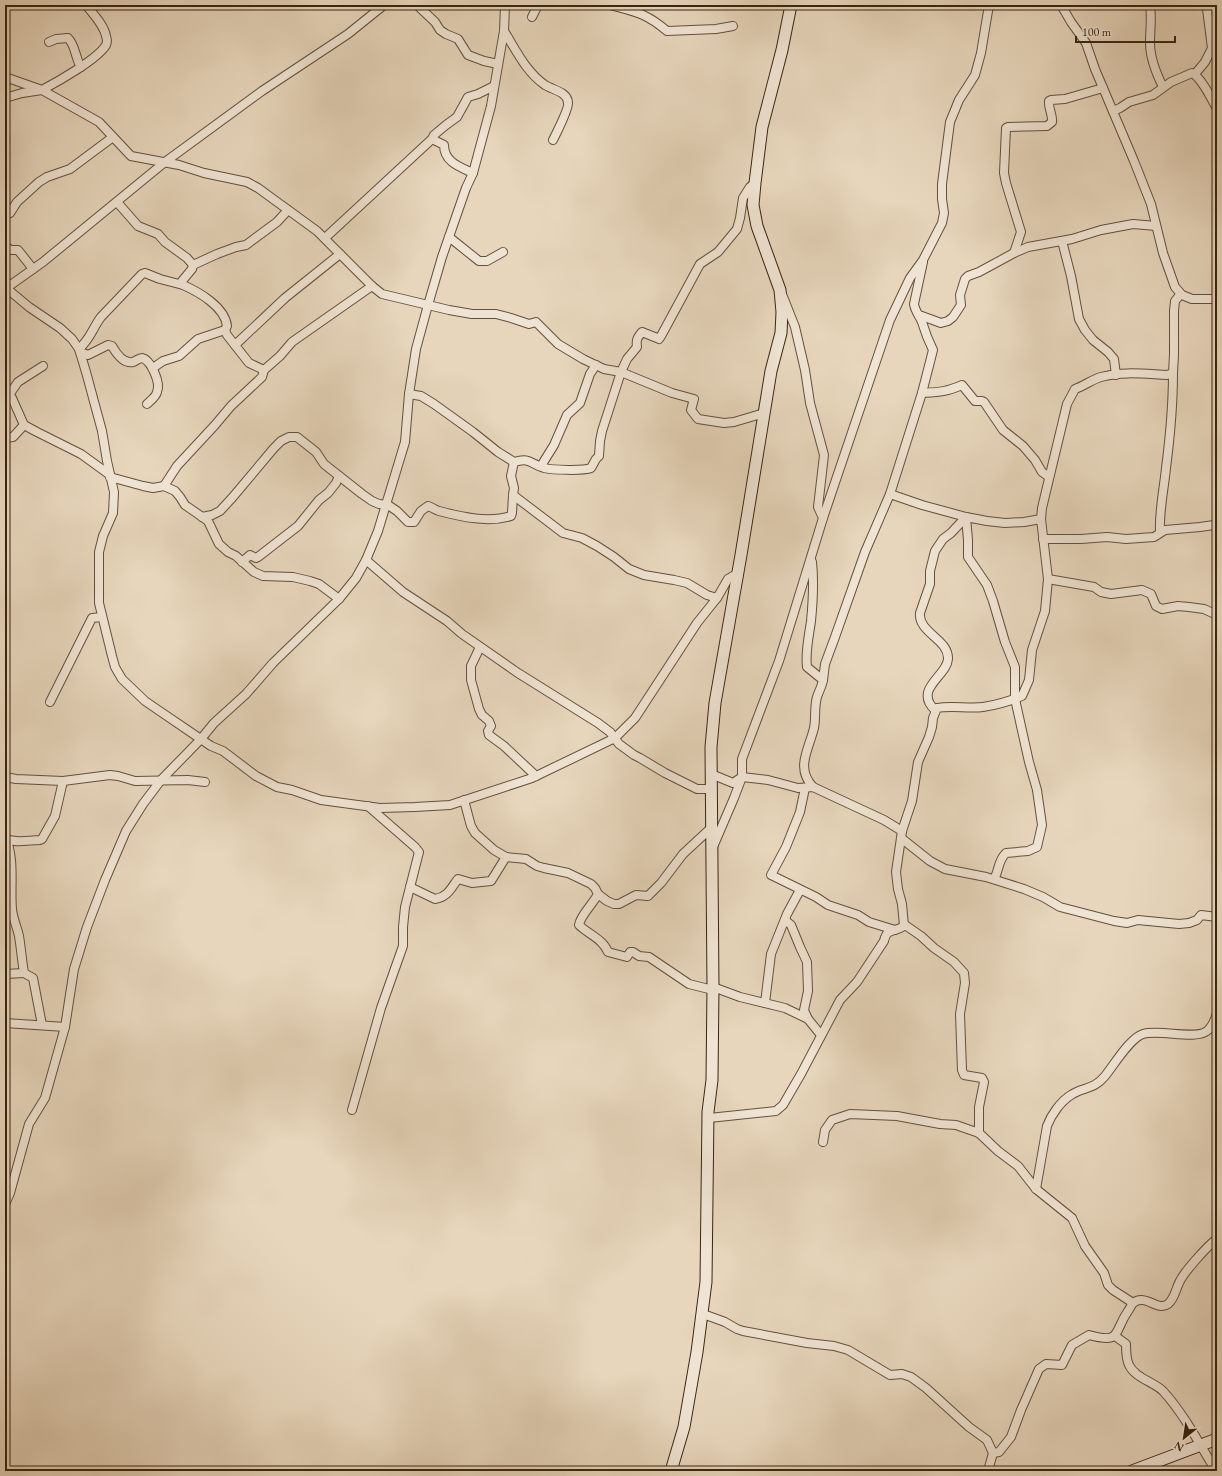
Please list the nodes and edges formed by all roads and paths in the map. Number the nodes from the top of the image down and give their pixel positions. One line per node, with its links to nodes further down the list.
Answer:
1 (86, 5): 17 (street)
2 (384, 5): 30 (street)
3 (418, 5): 16 (street)
4 (505, 5): 14 (street)
5 (538, 5): 12 (street)
6 (610, 5): 13 (street)
7 (791, 5): 32 (street)
8 (989, 5): 44 (street)
9 (1062, 5): 22 (street)
10 (1150, 5): 21 (street)
11 (1217, 7): 18 (street)
12 (532, 17)
13 (733, 26)
14 (504, 31): 16 (street); 29 (street)
15 (49, 42): 17 (street)
16 (498, 64): 20 (street)
17 (81, 67): 23 (street)
18 (1195, 74): 21 (street); 25 (street)
19 (5, 77): 23 (street)
20 (494, 86): 28 (street); 31 (street)
21 (1163, 87): 26 (street)
22 (1103, 88): 26 (street); 42 (street)
23 (42, 90): 24 (street); 27 (street)
24 (5, 98)
25 (1217, 109)
26 (1113, 111): 36 (street)
27 (114, 137): 30 (street); 35 (street)
28 (432, 140): 31 (street); 38 (street)
29 (553, 140)
30 (165, 162): 33 (street); 34 (street)
31 (473, 173): 37 (street)
32 (755, 184): 50 (street); 62 (street)
33 (117, 202): 45 (street); 46 (street)
34 (288, 210): 38 (street); 45 (street)
35 (5, 215)
36 (1156, 226): 39 (street); 51 (street)
37 (449, 237): 41 (street); 53 (street)
38 (325, 238): 43 (street)
39 (1062, 241): 42 (street); 64 (street)
40 (5, 245): 46 (street)
41 (503, 252)
42 (1014, 253): 54 (street)
43 (340, 254): 48 (street); 56 (street)
44 (923, 260): 54 (street); 83 (street)
45 (193, 265): 47 (street)
46 (32, 269): 49 (street)
47 (183, 285): 55 (street); 57 (street)
48 (372, 286): 53 (street); 61 (street)
49 (5, 288): 57 (street)
50 (780, 290): 69 (street); 83 (street)
51 (1182, 295): 52 (street); 63 (street)
52 (1217, 299)
53 (428, 305): 58 (street); 67 (street)
54 (919, 315): 65 (street)
55 (225, 330): 56 (street); 60 (street)
56 (236, 345): 61 (street)
57 (80, 351): 60 (street); 74 (street)
58 (596, 365): 62 (street); 73 (street)
59 (43, 366): 66 (street)
60 (152, 368): 68 (street)
61 (264, 370): 77 (street)
62 (621, 372): 69 (street); 73 (street)
63 (1173, 373): 64 (street); 86 (street)
64 (1116, 375): 76 (street)
65 (922, 393): 76 (street); 78 (street)
66 (7, 394): 70 (street)
67 (409, 394): 72 (street); 80 (street)
68 (147, 404)
69 (764, 413): 91 (street)
70 (24, 425): 71 (street); 74 (street)
71 (5, 438)
72 (514, 462): 73 (street); 79 (street)
73 (541, 466)
74 (110, 476): 77 (street); 96 (street)
75 (340, 476): 80 (street); 81 (street); 90 (street)
76 (1049, 477): 84 (street)
77 (164, 486): 81 (street)
78 (890, 494): 82 (street); 98 (street)
79 (513, 495): 80 (street); 94 (street)
80 (385, 505): 89 (street)
81 (202, 517): 90 (street)
82 (966, 517): 84 (street); 99 (street); 101 (street)
83 (823, 518): 88 (street)
84 (1041, 519): 87 (street)
85 (1217, 526): 86 (street)
86 (1160, 532): 87 (street)
87 (1043, 539): 92 (street)
88 (811, 558): 98 (street); 107 (street)
89 (366, 560): 93 (street); 97 (street)
90 (242, 562): 93 (street)
91 (738, 573): 94 (street); 104 (street)
92 (1048, 579): 95 (street); 99 (street)
93 (339, 598): 102 (street)
94 (717, 598): 103 (street)
95 (1217, 615)
96 (102, 617): 100 (street); 102 (street)
97 (480, 647): 103 (street); 105 (street)
98 (823, 680): 111 (street)
99 (1015, 699): 101 (street); 121 (street)
100 (50, 702)
101 (936, 710): 117 (street)
102 (201, 738): 108 (street); 115 (street)
103 (614, 738): 105 (street); 112 (street)
104 (710, 774): 107 (street); 112 (street)
105 (536, 776): 114 (street)
106 (5, 777): 109 (street); 113 (street)
107 (742, 777): 111 (street); 119 (street)
108 (160, 780): 109 (street); 110 (street); 138 (street)
109 (64, 781): 118 (street)
110 (205, 782)
111 (809, 787): 117 (street); 123 (street)
112 (710, 789): 116 (street)
113 (5, 790)
114 (464, 800): 115 (street); 120 (street)
115 (368, 806): 122 (street)
116 (711, 828): 119 (street); 124 (street)
117 (901, 835): 121 (street); 128 (street)
118 (6, 838): 125 (street)
119 (711, 851): 132 (street)
120 (506, 857): 122 (street); 124 (street)
121 (994, 879): 126 (street)
122 (410, 887): 140 (street)
123 (800, 890): 127 (street); 129 (street)
124 (598, 894): 132 (street)
125 (8, 896): 130 (street)
126 (1217, 917)
127 (785, 920): 133 (street); 135 (street)
128 (905, 925): 129 (street); 142 (street)
129 (896, 930): 139 (street)
130 (24, 973): 131 (street); 137 (street)
131 (5, 974)
132 (713, 989): 133 (street); 141 (street)
133 (765, 1003): 135 (street)
134 (1217, 1017): 144 (street)
135 (808, 1019): 139 (street)
136 (5, 1023): 137 (street)
137 (42, 1025): 138 (street)
138 (65, 1027): 145 (street)
139 (821, 1035): 141 (street)
140 (352, 1110)
141 (708, 1118): 148 (street)
142 (979, 1133): 143 (street); 144 (street)
143 (823, 1142)
144 (1036, 1189): 147 (street)
145 (5, 1204)
146 (1217, 1239): 147 (street)
147 (1133, 1303): 149 (street)
148 (703, 1314): 152 (street); 154 (street)
149 (1115, 1336): 151 (street); 152 (street)
150 (1217, 1439): 151 (street)
151 (1200, 1445): 153 (street); 157 (street)
152 (993, 1453): 155 (street)
153 (1156, 1466): 156 (street)
154 (671, 1471)
155 (988, 1471)
156 (1132, 1471)
157 (1216, 1471)

